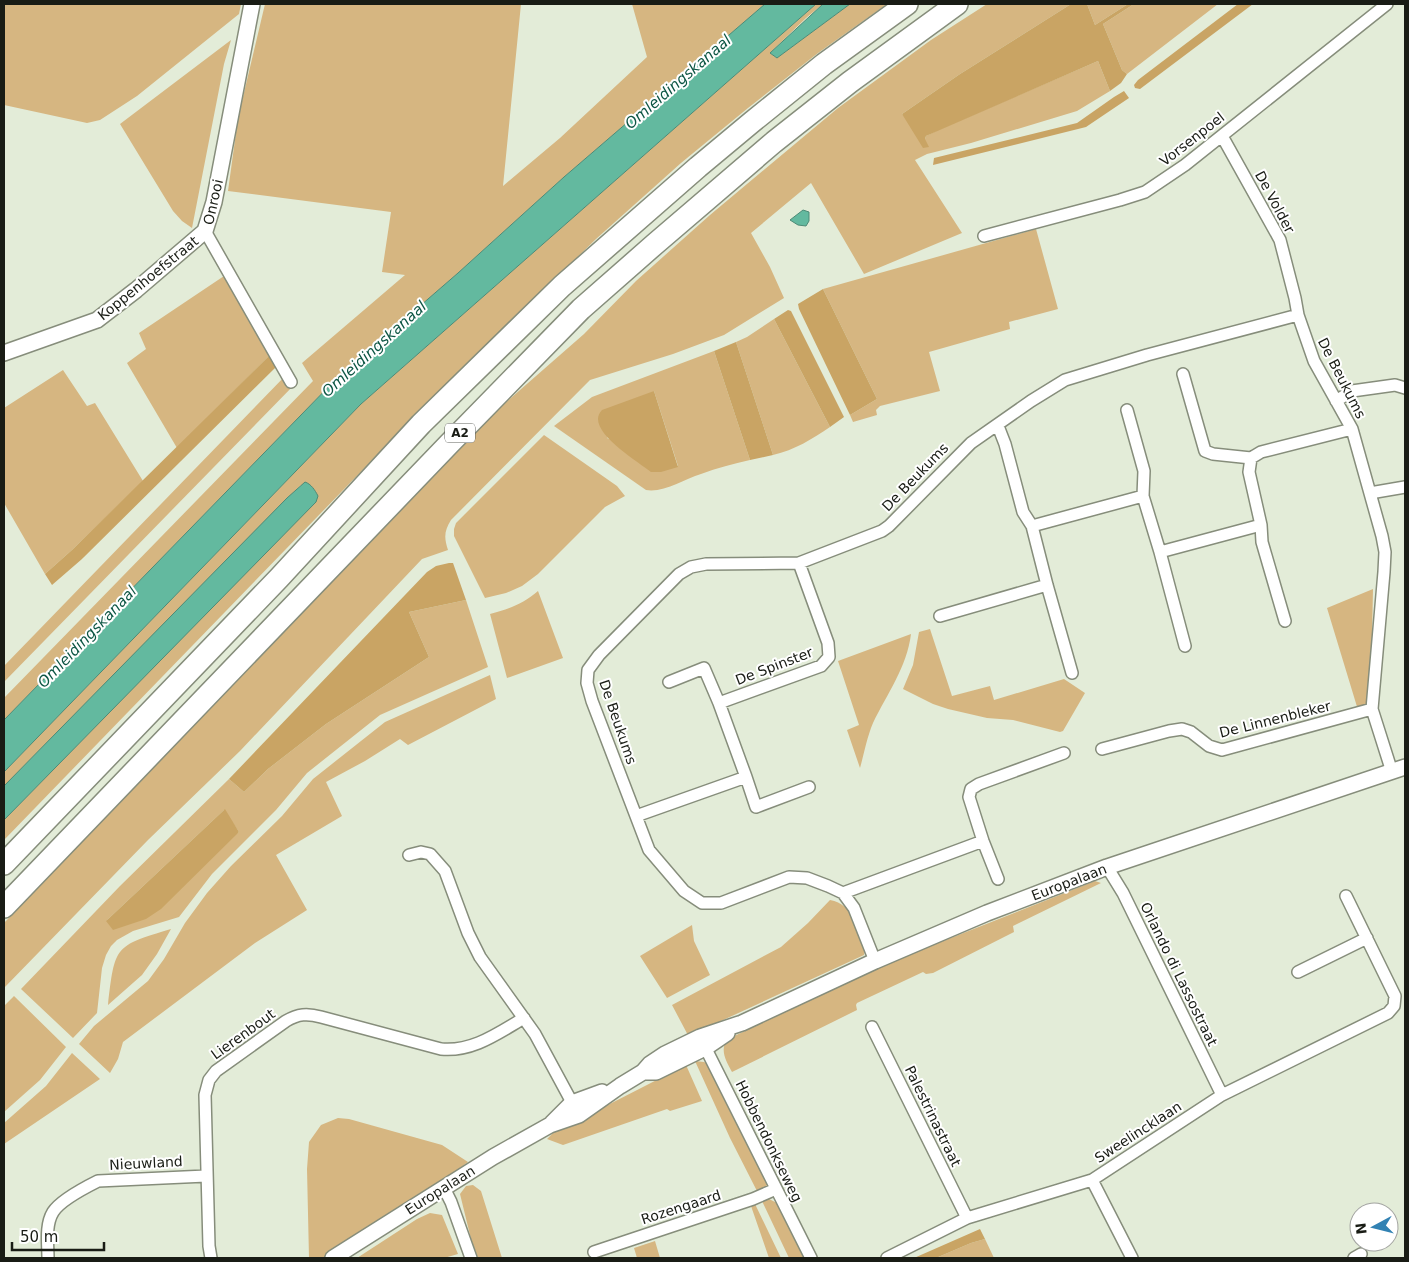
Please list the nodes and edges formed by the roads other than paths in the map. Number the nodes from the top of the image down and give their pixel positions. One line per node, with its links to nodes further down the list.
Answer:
1 (252, 4): 6 (street, Onrooi)
2 (908, 4): 41 (highway, A2)
3 (957, 4): 46 (highway, A2)
4 (1387, 4): 5 (street, Vorsenpoel)
5 (1222, 136): 7 (street, Vorsenpoel); 8 (street, De Volder)
6 (205, 230): 9 (street, Koppenhoefstraat); 11 (street, Onrooi)
7 (984, 236)
8 (1298, 315): 13 (street, De Beukums); 15 (street, De Beukums)
9 (4, 353)
10 (1184, 374): 17 (street)
11 (291, 382)
12 (1405, 388): 13 (street)
13 (1336, 401): 16 (street, De Beukums)
14 (1127, 410): 20 (street)
15 (998, 426): 22 (street); 24 (street, De Beukums)
16 (1352, 429): 17 (street); 19 (street, De Beukums)
17 (1252, 458): 21 (street)
18 (1405, 487): 19 (street)
19 (1370, 493): 32 (street, De Beukums)
20 (1143, 496): 22 (street); 23 (street)
21 (1261, 525): 23 (street); 27 (street)
22 (1032, 526): 25 (street)
23 (1160, 552): 28 (street)
24 (799, 563): 31 (street, De Spinster); 38 (street, De Beukums)
25 (1047, 585): 26 (street); 29 (street)
26 (940, 616)
27 (1284, 621)
28 (1185, 646)
29 (1072, 673)
30 (669, 682): 31 (street)
31 (719, 703): 36 (street)
32 (1372, 710): 33 (street, De Linnenbleker); 35 (street, De Beukums)
33 (1102, 749)
34 (1064, 753): 39 (street)
35 (1399, 769): 42 (street, Europalaan)
36 (746, 777): 37 (street); 38 (street)
37 (809, 787)
38 (636, 816): 44 (street, De Beukums)
39 (983, 841): 43 (street); 44 (street)
40 (410, 855): 50 (street)
41 (4, 864)
42 (1107, 867): 48 (street, Europalaan); 53 (street, Orlando di Lassostraat)
43 (998, 878)
44 (843, 893): 48 (street)
45 (1346, 896): 47 (street)
46 (4, 907)
47 (1367, 938): 49 (street); 53 (street, Sweelincklaan)
48 (875, 961): 52 (street, Europalaan)
49 (1298, 972)
50 (524, 1018): 54 (street); 55 (street, Lierenbout)
51 (872, 1028): 59 (street, Palestrinastraat)
52 (703, 1043): 54 (street, Europalaan); 58 (street, Hobbendonkseweg)
53 (1222, 1095): 56 (street, Sweelincklaan)
54 (576, 1109): 57 (street, Europalaan)
55 (206, 1176): 61 (street, Nieuwland); 62 (street, Lierenbout)
56 (1092, 1180): 59 (street, Sweelincklaan); 67 (street)
57 (444, 1188): 63 (street, Europalaan); 64 (street)
58 (776, 1189): 60 (street, Rozengaard); 65 (street, Hobbendonkseweg)
59 (967, 1218): 66 (street, Sweelincklaan)
60 (594, 1252)
61 (48, 1258)
62 (211, 1258)
63 (333, 1258)
64 (470, 1258)
65 (811, 1258)
66 (887, 1258)
67 (1132, 1258)

